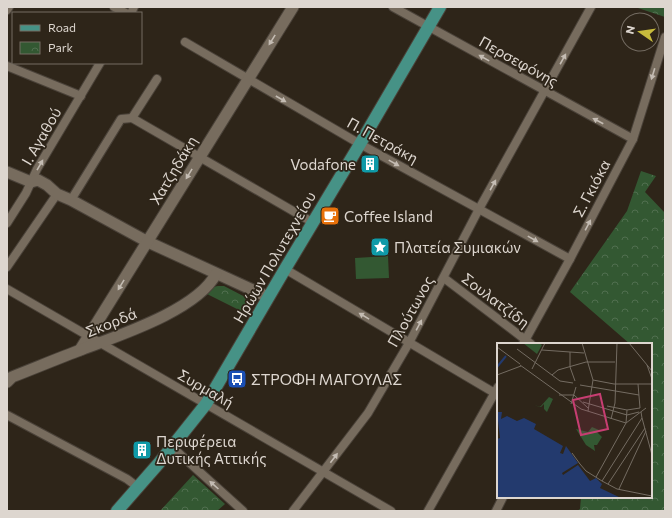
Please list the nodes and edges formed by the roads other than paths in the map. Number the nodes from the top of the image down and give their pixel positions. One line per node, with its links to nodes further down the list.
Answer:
1 (9, 7): 7 (street)
2 (114, 7): 8 (street)
3 (293, 7): 14 (street, Χατζηδάκη, one-way to 14)
4 (393, 7): 9 (street, Περσεφόνης)
5 (440, 7): 9 (main road, Ηρώων Πολυτεχνείου)
6 (591, 7): 16 (street, Πλούτωνος, one-way to 6)
7 (7, 10)
8 (124, 12)
9 (428, 27): 16 (street, Περσεφόνης, one-way to 9); 20 (main road, Ηρώων Πολυτεχνείου)
10 (665, 37): 19 (street, Σ. Γκιόκα, one-way to 19)
11 (185, 42): 14 (street, Π. Πετράκη)
12 (99, 64): 17 (street, Ι. Αγαθού)
13 (7, 66): 17 (street)
14 (247, 79): 20 (street, Π. Πετράκη, one-way to 20); 21 (street, Χατζηδάκη)
15 (157, 80): 18 (street)
16 (545, 92): 19 (street, Περσεφόνης, one-way to 16); 26 (street, Πλούτωνος, one-way to 16)
17 (81, 96): 23 (street, Ι. Αγαθού, one-way to 17)
18 (132, 118): 21 (street); 25 (street)
19 (633, 139): 30 (street, Σ. Γκιόκα, one-way to 19)
20 (360, 144): 26 (street, Π. Πετράκη, one-way to 26); 27 (main road, Ηρώων Πολυτεχνείου)
21 (199, 157): 27 (street); 29 (street, Χατζηδάκη, one-way to 29)
22 (7, 172): 23 (street)
23 (31, 182): 24 (street); 28 (street, Ι. Αγαθού)
24 (57, 194): 25 (street); 31 (street)
25 (71, 200): 29 (street)
26 (480, 209): 30 (street, Π. Πετράκη, one-way to 30); 34 (street, Πλούτωνος)
27 (312, 222): 32 (main road, Ηρώων Πολυτεχνείου)
28 (7, 224)
29 (148, 242): 33 (street); 37 (street, Χατζηδάκη, one-way to 37)
30 (570, 259): 39 (street, Σ. Γκιόκα)
31 (7, 267)
32 (285, 269): 36 (main road, Ηρώων Πολυτεχνείου); 38 (street, one-way to 32)
33 (216, 274): 36 (street); 37 (street, Σκορδά)
34 (444, 278): 38 (street, Πλούτωνος, one-way to 34); 39 (street, Σουλατζίδη)
35 (7, 289): 37 (street, Συρμαλή)
36 (268, 297): 42 (main road, Ηρώων Πολυτεχνείου)
37 (94, 340): 40 (street, Σκορδά); 42 (street, Συρμαλή)
38 (409, 343): 41 (street); 45 (street, Πλούτωνος, one-way to 38)
39 (527, 343)
40 (9, 380)
41 (497, 392): 52 (street)
42 (206, 404): 44 (main road, Ηρώων Πολυτεχνείου); 45 (street, Συρμαλή)
43 (7, 415): 46 (street)
44 (172, 446): 46 (main road, Ηρώων Πολυτεχνείου); 49 (street, one-way to 44)
45 (323, 472): 50 (street, Πλούτωνος); 51 (street, Συρμαλή)
46 (139, 488): 48 (main road, Ηρώων Πολυτεχνείου)
47 (502, 498): 53 (street)
48 (117, 511)
49 (243, 511)
50 (294, 511)
51 (391, 511)
52 (428, 511)
53 (496, 511)

